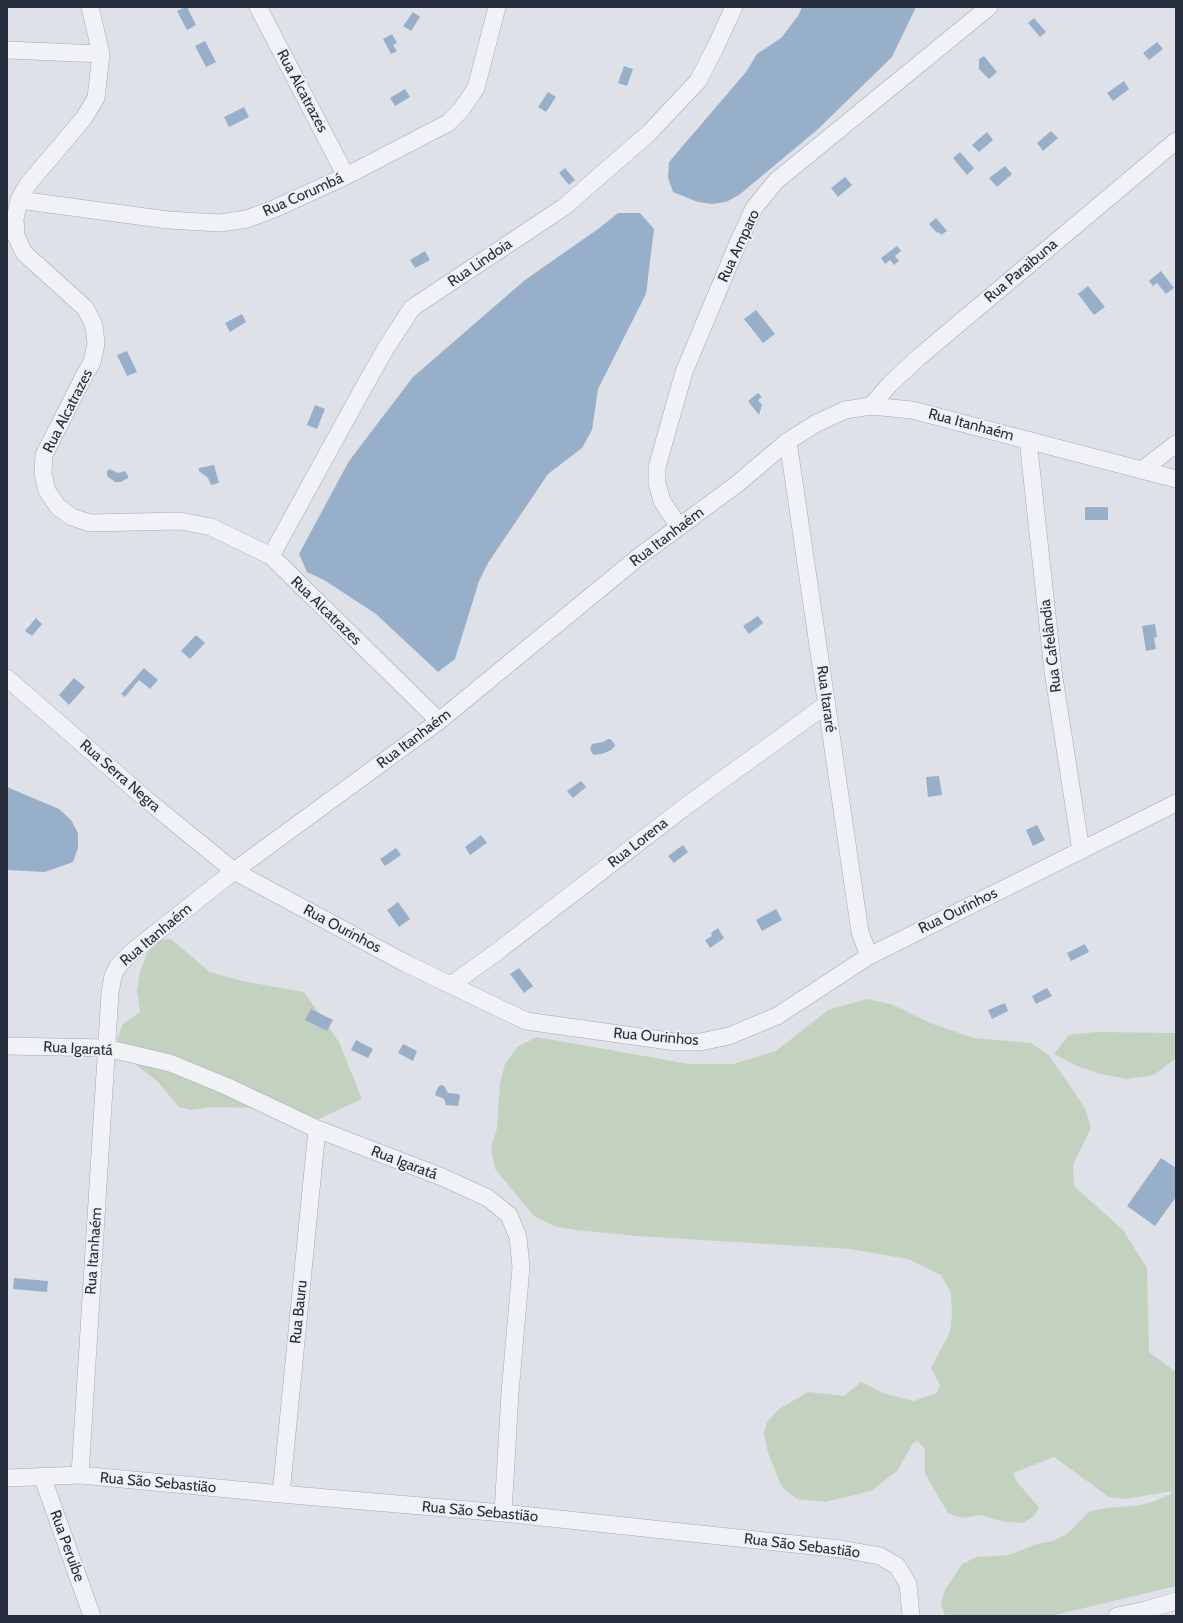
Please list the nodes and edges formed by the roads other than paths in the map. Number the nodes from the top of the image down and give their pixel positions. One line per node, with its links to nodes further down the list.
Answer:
1 (90, 7): 7 (street, Rua Alcatrazes)
2 (258, 7): 9 (street, Rua Alcatrazes)
3 (497, 7): 9 (street, Rua Corumbá)
4 (734, 7): 18 (street, Rua Lindoia)
5 (982, 9): 17 (street, Rua Amparo)
6 (7, 50): 7 (street)
7 (101, 54): 10 (street, Rua Alcatrazes)
8 (1176, 141): 11 (street, Rua Paraibuna)
9 (346, 176): 10 (street, Rua Corumbá)
10 (19, 200): 18 (street, Rua Alcatrazes)
11 (871, 406): 12 (street, Rua Itanhaém); 13 (street, Rua Itanhaém)
12 (788, 440): 17 (street, Rua Itanhaém); 20 (street, Rua Itararé)
13 (1028, 440): 15 (street, Rua Itanhaém); 23 (street, Rua Cafelândia)
14 (1176, 444): 15 (street)
15 (1142, 470): 16 (street, Rua Itanhaém)
16 (1176, 479)
17 (679, 527): 21 (street, Rua Itanhaém)
18 (271, 556): 21 (street, Rua Alcatrazes)
19 (7, 678): 24 (street, Rua Serra Negra)
20 (827, 704): 25 (street, Rua Itararé); 26 (street, Rua Lorena)
21 (439, 721): 24 (street, Rua Itanhaém)
22 (1176, 803): 23 (street, Rua Ourinhos)
23 (1081, 851): 25 (street, Rua Ourinhos)
24 (234, 871): 26 (street, Rua Ourinhos); 28 (street, Rua Itanhaém)
25 (869, 956): 26 (street, Rua Ourinhos)
26 (451, 985)
27 (7, 1046): 28 (street, Rua Igaratá)
28 (106, 1048): 29 (street, Rua Igaratá); 30 (street, Rua Itanhaém)
29 (317, 1129): 33 (street, Rua Bauru); 34 (street, Rua Igaratá)
30 (80, 1475): 31 (street, Rua São Sebastião); 33 (street, Rua São Sebastião)
31 (42, 1476): 32 (street, Rua São Sebastião); 36 (street, Rua Peruibe)
32 (7, 1478)
33 (281, 1494): 34 (street, Rua São Sebastião)
34 (503, 1513): 37 (street, Rua São Sebastião)
35 (1176, 1601): 38 (street)
36 (92, 1616)
37 (911, 1616)
38 (1118, 1616)

